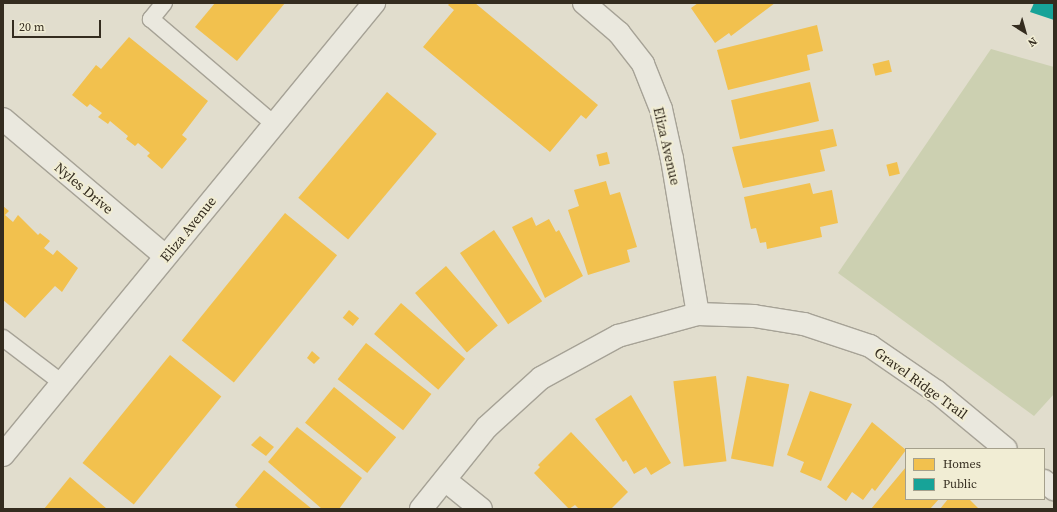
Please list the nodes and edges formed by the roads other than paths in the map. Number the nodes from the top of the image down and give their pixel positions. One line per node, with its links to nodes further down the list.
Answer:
1 (164, 3): 5 (lane)
2 (374, 3): 5 (street, Eliza Avenue)
3 (584, 3): 7 (street, Eliza Avenue)
4 (3, 119): 6 (street, Nyles Drive)
5 (274, 124): 6 (street, Eliza Avenue)
6 (165, 256): 9 (street, Eliza Avenue)
7 (698, 314): 10 (street, Gravel Ridge Trail); 12 (street, Gravel Ridge Trail)
8 (3, 338): 9 (lane)
9 (62, 383): 11 (street, Eliza Avenue)
10 (1005, 448)
11 (3, 455)
12 (445, 480): 15 (street, Gravel Ridge Trail); 16 (street)
13 (1045, 482): 14 (street)
14 (1054, 489)
15 (420, 509)
16 (481, 509)

